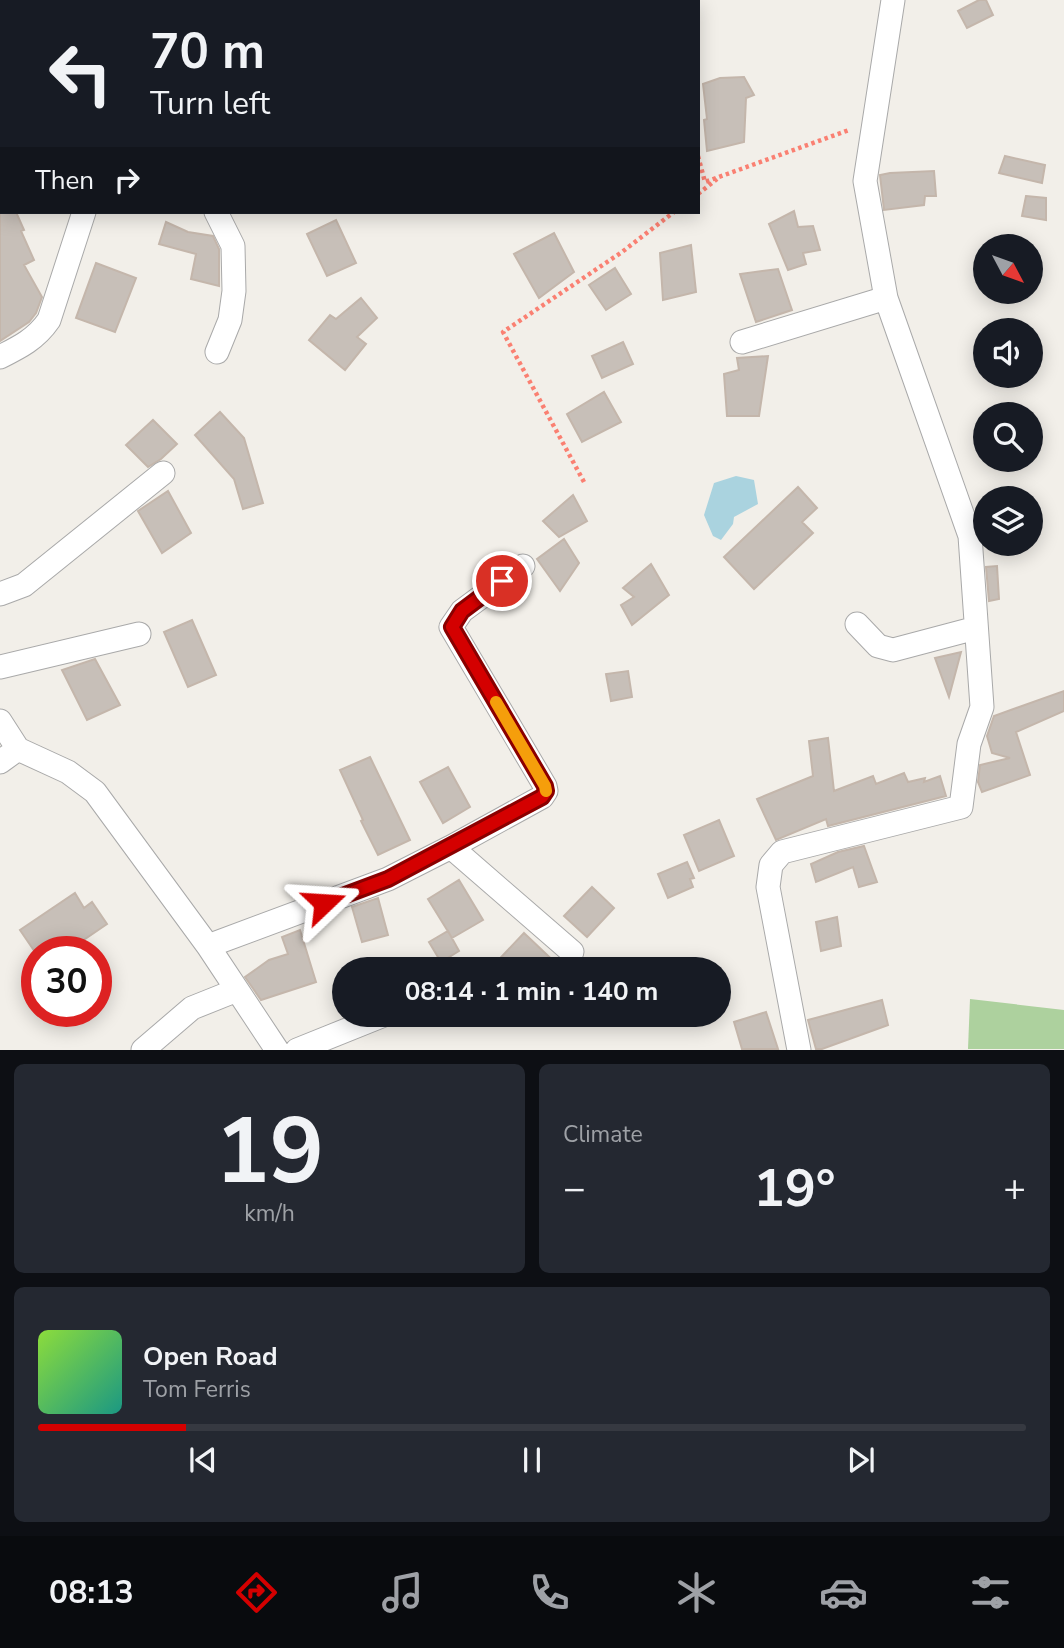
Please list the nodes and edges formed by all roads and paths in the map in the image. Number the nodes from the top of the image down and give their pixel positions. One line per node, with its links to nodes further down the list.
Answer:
1 (893, 0): 2 (street)
2 (873, 122): 4 (path); 9 (street)
3 (700, 163): 4 (path)
4 (722, 175): 5 (path)
5 (700, 192)
6 (83, 214): 12 (street)
7 (217, 214): 11 (street)
8 (671, 214): 14 (path)
9 (886, 298): 10 (street); 18 (street)
10 (742, 342)
11 (217, 352)
12 (0, 357)
13 (163, 473): 16 (street)
14 (584, 482)
15 (523, 566): 23 (street)
16 (0, 594)
17 (857, 624): 18 (street)
18 (976, 628): 31 (street)
19 (139, 634): 20 (street)
20 (0, 667)
21 (0, 721): 22 (street)
22 (9, 755): 24 (street)
23 (451, 847): 24 (street); 25 (street)
24 (208, 946): 26 (street)
25 (572, 952)
26 (237, 990): 28 (street); 29 (street)
27 (353, 1027): 30 (street)
28 (143, 1049)
29 (277, 1049)
30 (297, 1049)
31 (800, 1049)

